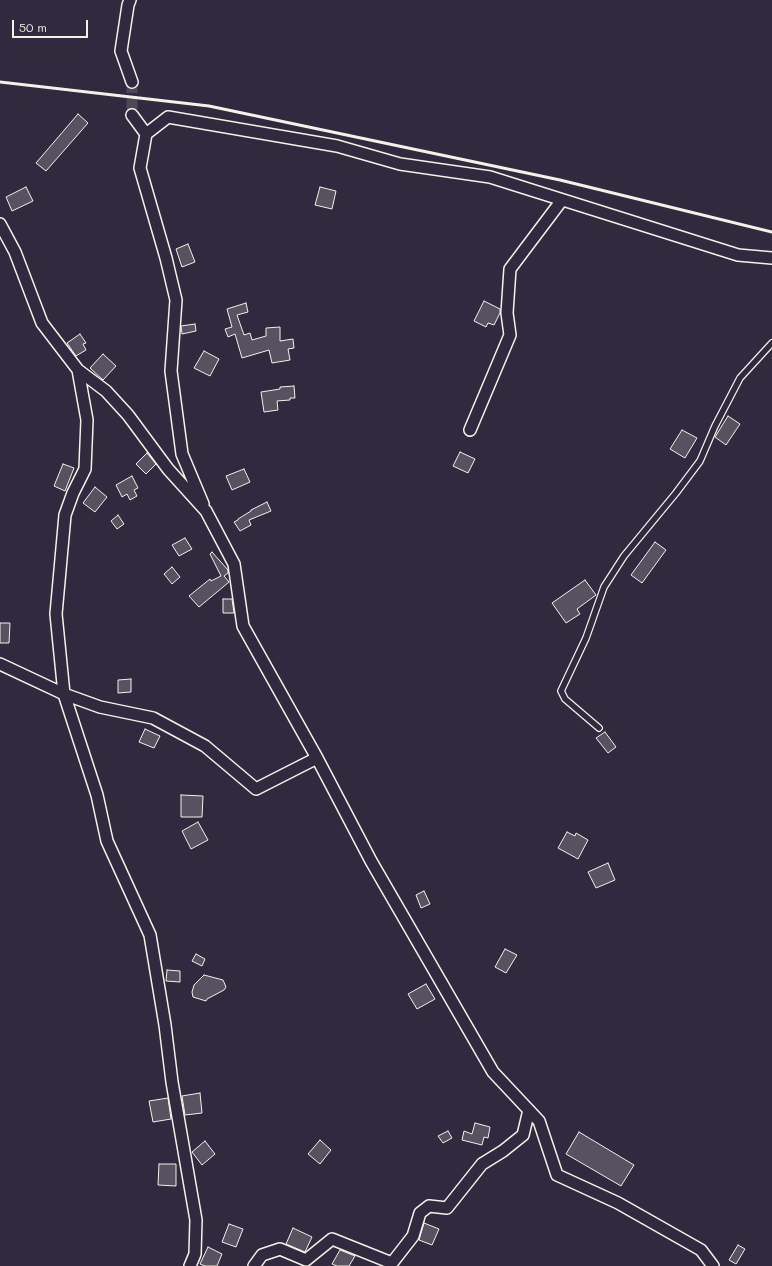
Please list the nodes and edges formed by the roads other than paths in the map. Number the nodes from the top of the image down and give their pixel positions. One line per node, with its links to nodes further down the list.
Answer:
1 (130, 0): 2 (street)
2 (132, 82)
3 (132, 114): 4 (street)
4 (146, 134): 5 (street); 11 (street)
5 (562, 200): 7 (street); 10 (street)
6 (0, 224): 9 (street)
7 (772, 258)
8 (772, 343): 14 (lane)
9 (78, 370): 11 (street); 13 (street)
10 (470, 430)
11 (206, 512): 15 (street)
12 (0, 664): 13 (street)
13 (64, 694): 15 (street); 17 (street)
14 (599, 728)
15 (317, 758): 16 (street)
16 (529, 1110): 18 (street); 19 (street)
17 (190, 1266)
18 (254, 1266)
19 (713, 1266)

